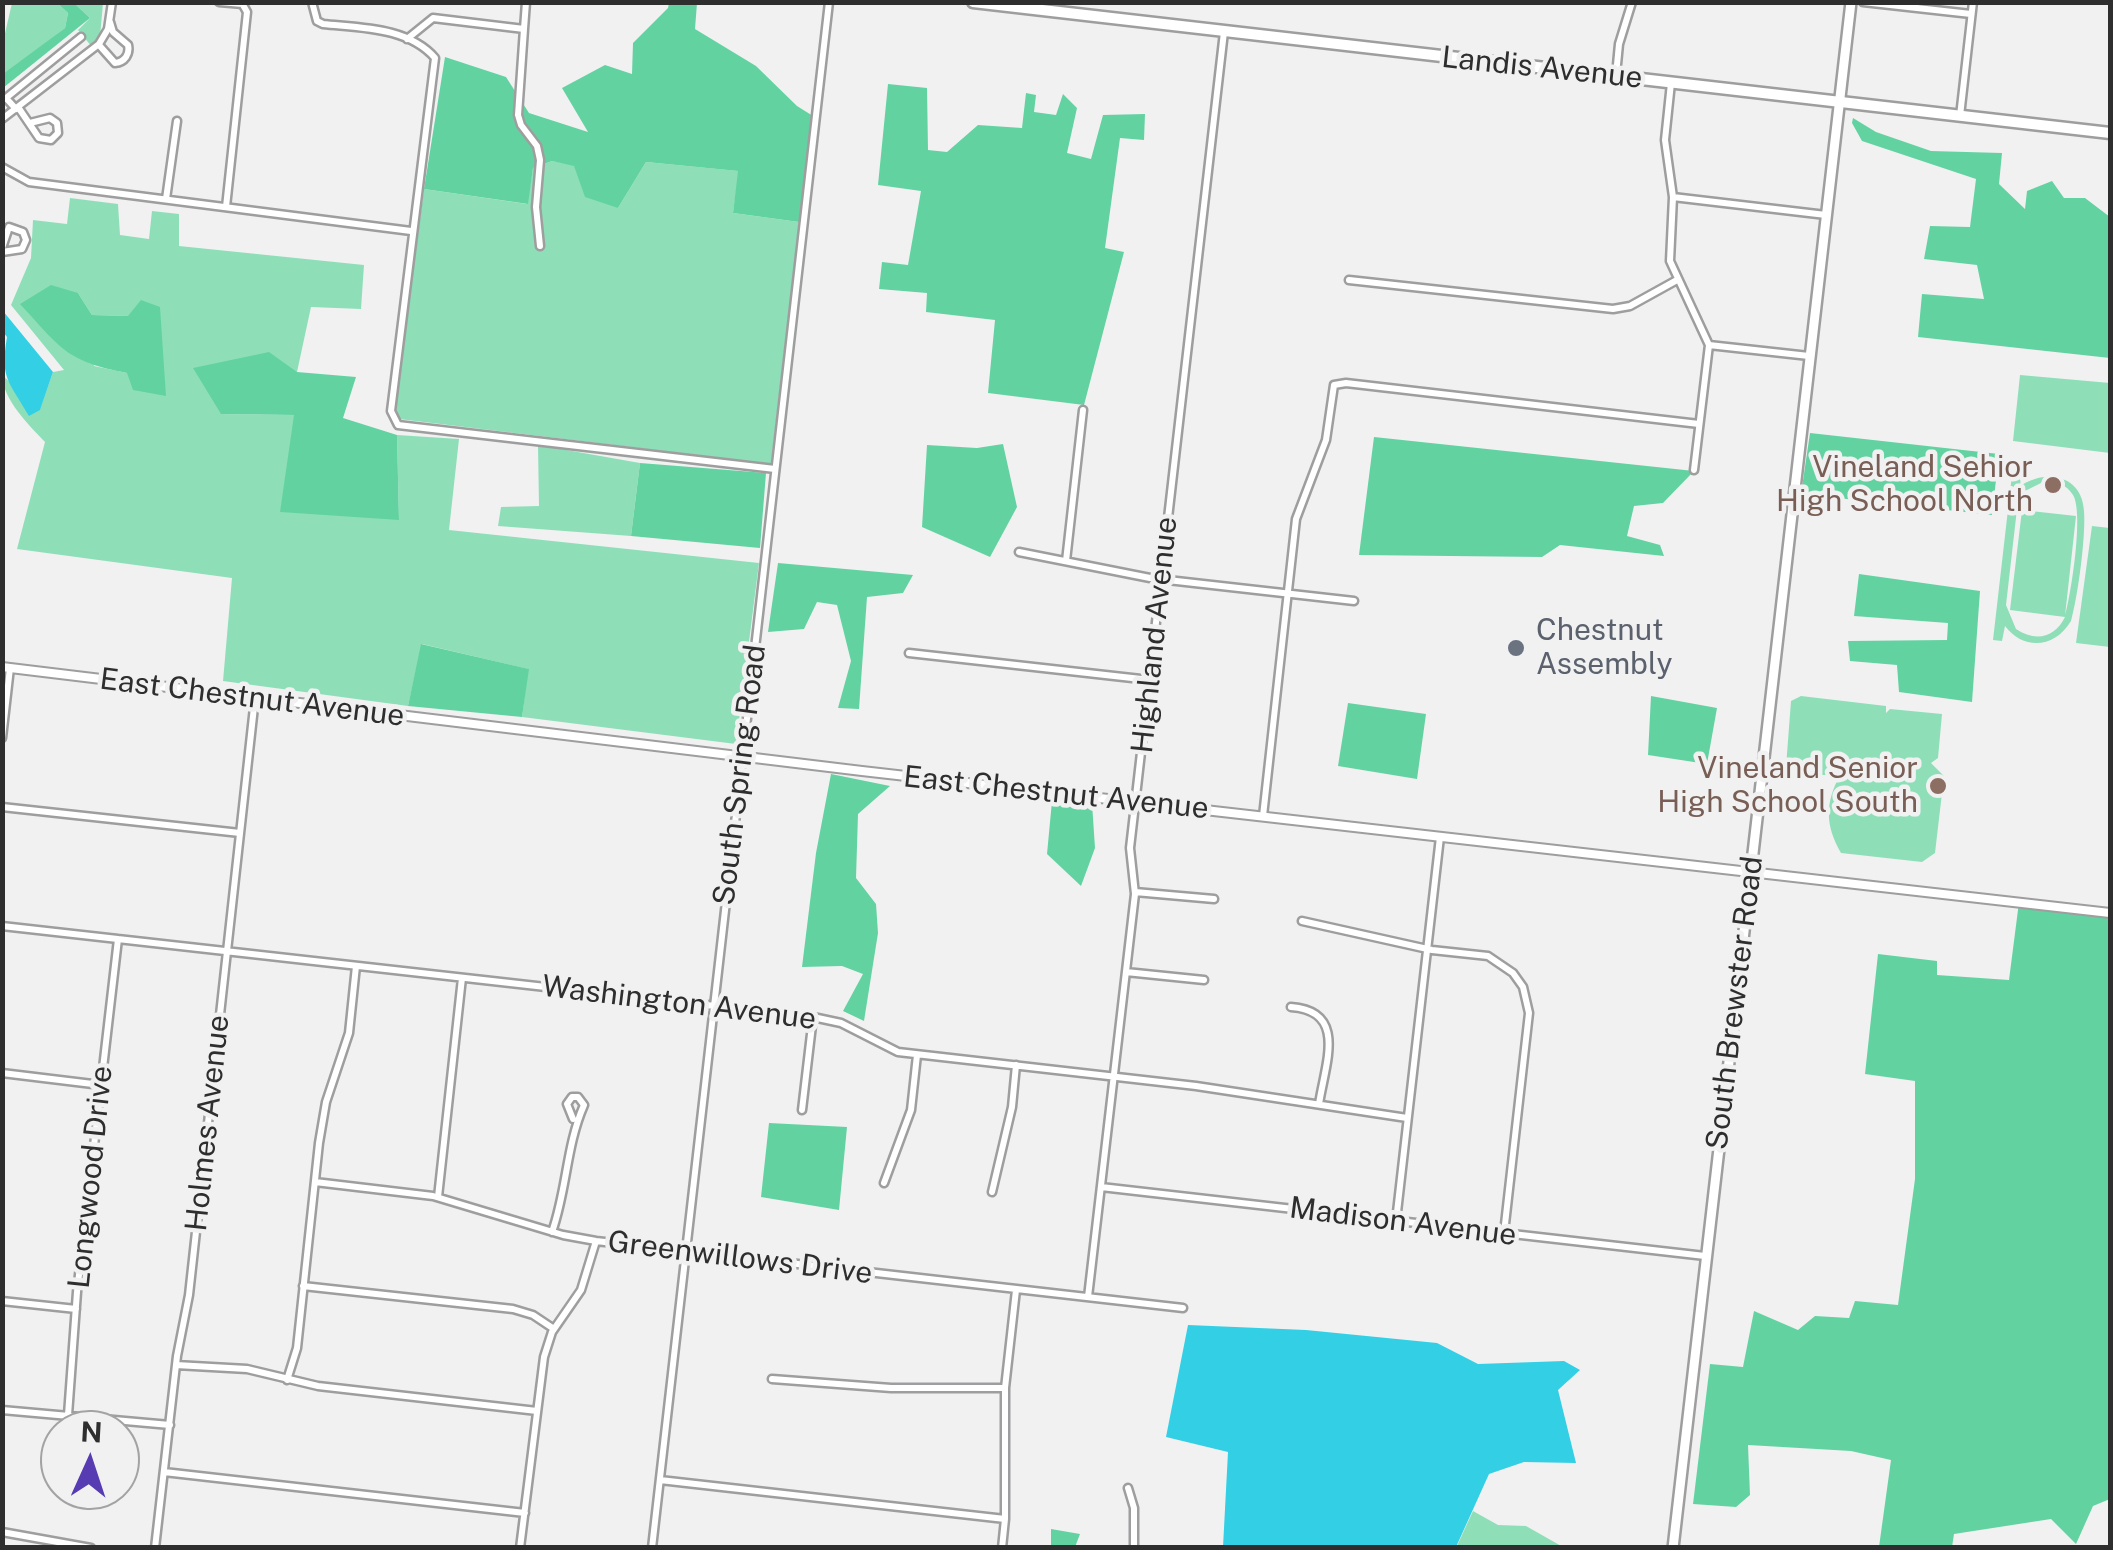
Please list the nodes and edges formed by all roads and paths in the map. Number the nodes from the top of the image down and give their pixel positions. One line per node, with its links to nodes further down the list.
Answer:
1 (112, 2): 16 (street)
2 (218, 2): 12 (street)
3 (312, 2): 20 (street)
4 (526, 2): 17 (street)
5 (829, 2): 47 (street, South Spring Road)
6 (973, 2): 13 (main road, Landis Avenue)
7 (1096, 2): 15 (street)
8 (1632, 2): 24 (street)
9 (1851, 2): 27 (main road, South Brewster Road)
10 (1864, 2): 14 (street)
11 (1972, 2): 14 (street)
12 (243, 4): 37 (street)
13 (1002, 4): 15 (main road, Landis Avenue)
14 (1971, 14): 29 (street)
15 (1094, 16): 18 (main road, Landis Avenue)
16 (110, 21): 21 (street); 21 (street)
17 (524, 29): 20 (street); 40 (street)
18 (1224, 32): 24 (main road, Landis Avenue); 51 (street, Highland Avenue)
19 (81, 37): 22 (street)
20 (407, 39): 39 (street)
21 (98, 44): 23 (street)
22 (66, 50): 23 (street); 26 (street)
23 (77, 62): 28 (street)
24 (1616, 76): 25 (main road, Landis Avenue)
25 (1670, 82): 27 (main road, Landis Avenue); 35 (street)
26 (4, 99): 28 (street)
27 (1840, 102): 29 (main road, Landis Avenue); 38 (main road, South Brewster Road)
28 (17, 108): 30 (street); 32 (street)
29 (1960, 116): 33 (main road, Landis Avenue)
30 (2, 120)
31 (177, 120): 36 (street)
32 (30, 123): 32 (street)
33 (2110, 133)
34 (2, 167): 36 (street)
35 (1673, 197): 38 (street); 42 (street)
36 (166, 199): 37 (street)
37 (226, 207): 39 (street)
38 (1826, 215): 44 (main road, South Brewster Road)
39 (412, 231): 47 (street)
40 (540, 246)
41 (1349, 280): 42 (street)
42 (1677, 280): 43 (street)
43 (1709, 345): 44 (street); 46 (street)
44 (1809, 356): 65 (main road, South Brewster Road)
45 (1083, 410): 50 (street)
46 (1699, 424): 48 (street); 52 (street)
47 (775, 469): 59 (street, South Spring Road)
48 (1694, 470)
49 (1019, 552): 50 (street)
50 (1066, 562): 51 (street)
51 (1161, 580): 52 (street); 56 (street, Highland Avenue)
52 (1288, 594): 53 (street); 62 (street)
53 (1354, 601)
54 (909, 653): 56 (street)
55 (6, 668): 57 (street, East Chestnut Avenue); 58 (street)
56 (1150, 680): 60 (street, Highland Avenue)
57 (255, 698): 59 (street, East Chestnut Avenue); 63 (street, Holmes Avenue)
58 (2, 738)
59 (743, 756): 60 (street, East Chestnut Avenue); 78 (street, South Spring Road)
60 (1136, 802): 62 (street, East Chestnut Avenue); 66 (street, Highland Avenue)
61 (2, 807): 63 (street)
62 (1263, 816): 64 (street, East Chestnut Avenue)
63 (240, 834): 73 (street, Holmes Avenue)
64 (1440, 836): 65 (street, East Chestnut Avenue); 72 (street)
65 (1751, 873): 68 (street, East Chestnut Avenue); 100 (main road, South Brewster Road)
66 (1135, 892): 67 (street); 75 (street, Highland Avenue)
67 (1214, 900)
68 (2110, 913)
69 (1302, 921): 72 (street)
70 (2, 926): 71 (street, Washington Avenue)
71 (118, 939): 73 (street, Washington Avenue); 85 (street, Longwood Drive)
72 (1426, 948): 88 (street); 97 (street)
73 (227, 951): 74 (street, Washington Avenue); 108 (street, Holmes Avenue)
74 (356, 966): 76 (street, Washington Avenue); 90 (street)
75 (1126, 972): 77 (street); 84 (street, Highland Avenue)
76 (462, 978): 78 (street, Washington Avenue); 94 (street)
77 (1204, 980)
78 (714, 1006): 80 (street, Washington Avenue); 99 (street, South Spring Road)
79 (1291, 1007): 86 (street)
80 (813, 1017): 81 (street, Washington Avenue); 87 (street)
81 (917, 1055): 82 (street, Washington Avenue); 91 (street)
82 (1016, 1066): 84 (street, Washington Avenue); 93 (street)
83 (2, 1073): 85 (street)
84 (1114, 1076): 86 (street, Washington Avenue); 92 (street, Highland Avenue)
85 (101, 1085): 106 (street, Longwood Drive)
86 (1319, 1104): 88 (street, Washington Avenue)
87 (802, 1110)
88 (1408, 1118): 95 (street)
89 (573, 1120): 96 (street)
90 (316, 1182): 94 (street, Greenwillows Drive); 101 (street)
91 (884, 1183)
92 (1101, 1187): 95 (street, Madison Avenue); 103 (street, Highland Avenue)
93 (992, 1192)
94 (438, 1198): 96 (street, Greenwillows Drive)
95 (1396, 1221): 97 (street, Madison Avenue)
96 (552, 1232): 98 (street, Greenwillows Drive)
97 (1504, 1234): 100 (street, Madison Avenue)
98 (596, 1241): 99 (street, Greenwillows Drive); 107 (street)
99 (686, 1252): 102 (street, Greenwillows Drive); 119 (street, South Spring Road)
100 (1705, 1256): 130 (main road, South Brewster Road)
101 (304, 1286): 107 (street); 110 (street)
102 (1016, 1290): 103 (street, Greenwillows Drive); 111 (street)
103 (1088, 1298): 105 (street, Greenwillows Drive)
104 (2, 1300): 106 (street)
105 (1183, 1308)
106 (76, 1309): 113 (street, Longwood Drive)
107 (554, 1329): 114 (street)
108 (176, 1365): 110 (street); 117 (street, Holmes Avenue)
109 (772, 1379): 111 (street)
110 (287, 1380): 114 (street)
111 (1004, 1388): 122 (street)
112 (2, 1410): 115 (street)
113 (68, 1410)
114 (537, 1411): 121 (street)
115 (40, 1413)
116 (140, 1421): 117 (street)
117 (170, 1424): 118 (street, Holmes Avenue)
118 (164, 1472): 121 (street); 125 (street, Holmes Avenue)
119 (660, 1480): 122 (street); 127 (street, South Spring Road)
120 (1128, 1488): 129 (street)
121 (525, 1514): 126 (street)
122 (1005, 1519): 128 (street)
123 (2, 1532): 124 (street)
124 (91, 1548)
125 (156, 1548)
126 (520, 1548)
127 (652, 1548)
128 (1002, 1548)
129 (1134, 1548)
130 (1673, 1548)

